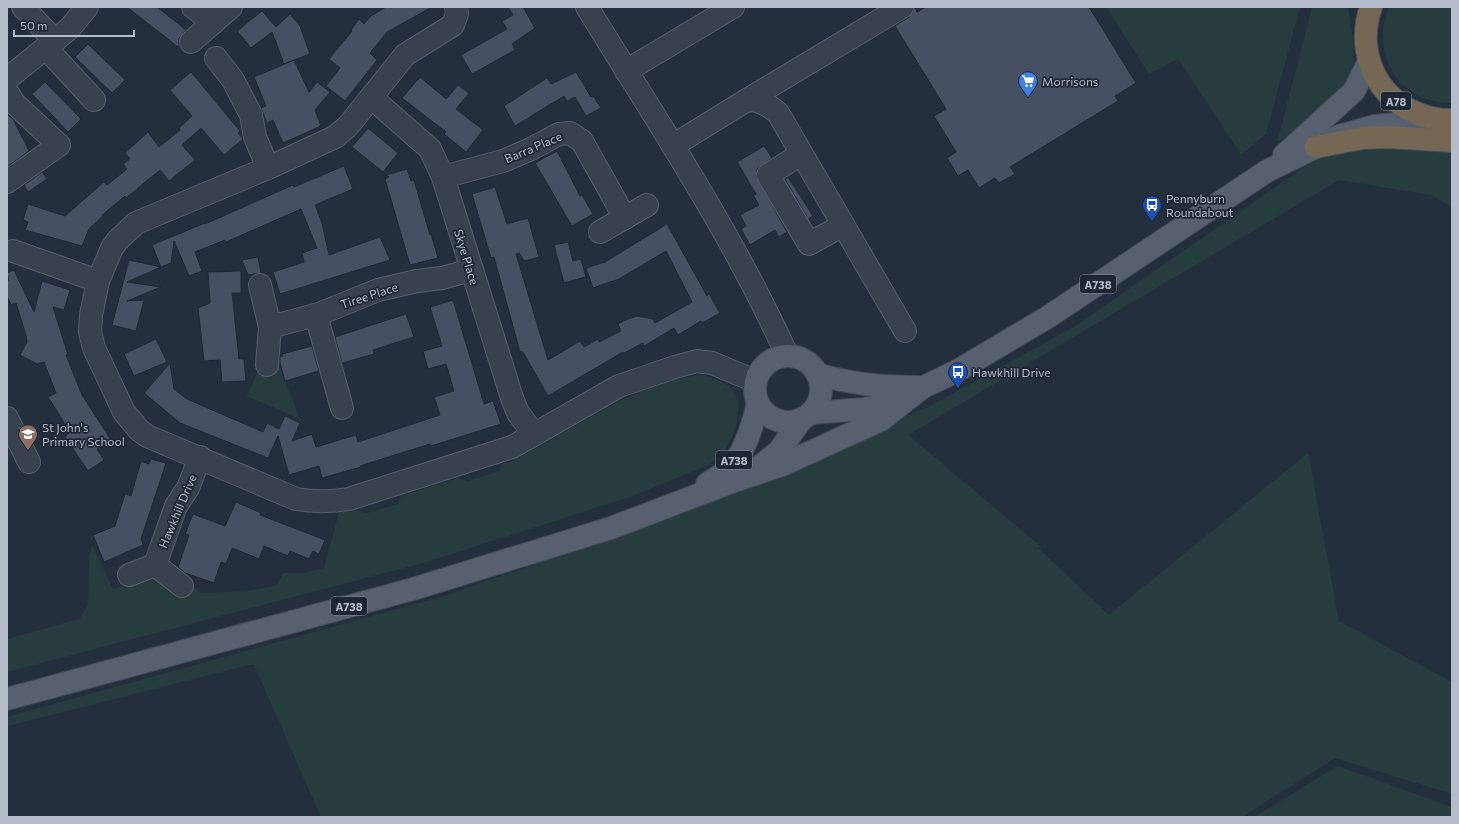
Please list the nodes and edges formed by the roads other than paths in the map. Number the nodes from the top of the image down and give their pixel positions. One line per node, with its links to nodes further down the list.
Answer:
1 (23, 7): 12 (street)
2 (87, 7): 12 (street)
3 (193, 7): 10 (street)
4 (232, 7): 10 (street)
5 (456, 7): 18 (street)
6 (586, 7): 15 (street)
7 (733, 7): 15 (street)
8 (902, 7): 20 (street)
9 (1367, 12): 14 (highway, A78)
10 (214, 22): 11 (street)
11 (191, 42)
12 (50, 45): 16 (street); 19 (street)
13 (216, 58): 26 (street)
14 (1369, 61): 21 (highway, A78); 27 (main road, A738)
15 (626, 71): 23 (street)
16 (7, 79)
17 (7, 92): 29 (street)
18 (372, 98): 26 (street); 28 (street, Skye Place)
19 (94, 100)
20 (747, 100): 23 (street); 25 (street)
21 (1447, 120): 24 (main road, A738)
22 (1452, 141): 24 (highway)
23 (674, 145): 41 (street)
24 (1316, 147): 27 (main road, A738)
25 (801, 154): 32 (street); 32 (street)
26 (268, 168): 36 (street)
27 (1267, 171): 45 (main road, A738)
28 (443, 177): 31 (street, Barra Place); 35 (street, Skye Place)
29 (7, 182)
30 (647, 205): 31 (street)
31 (625, 218): 33 (street)
32 (843, 225): 40 (street)
33 (600, 232)
34 (9, 248): 36 (street)
35 (471, 270): 38 (street, Tiree Place); 50 (street, Skye Place)
36 (98, 281): 51 (street)
37 (260, 286): 39 (street)
38 (316, 315): 39 (street, Tiree Place); 47 (street)
39 (270, 327): 42 (street)
40 (905, 331)
41 (787, 356): 43 (main road); 44 (main road)
42 (267, 364)
43 (817, 374): 45 (main road, A738); 48 (main road, A738)
44 (755, 381): 46 (main road, A738); 50 (street)
45 (923, 387): 48 (main road, A738); 53 (main road)
46 (758, 403): 48 (main road, A738); 54 (main road, A738)
47 (342, 408)
48 (806, 416): 53 (main road, A738)
49 (7, 418): 52 (street)
50 (534, 434): 51 (street)
51 (200, 457): 55 (street, Hawkhill Drive)
52 (29, 462)
53 (729, 483): 54 (main road, A738)
54 (686, 500): 58 (main road, A738)
55 (155, 565): 56 (street); 57 (street)
56 (130, 575)
57 (182, 586)
58 (7, 699)

